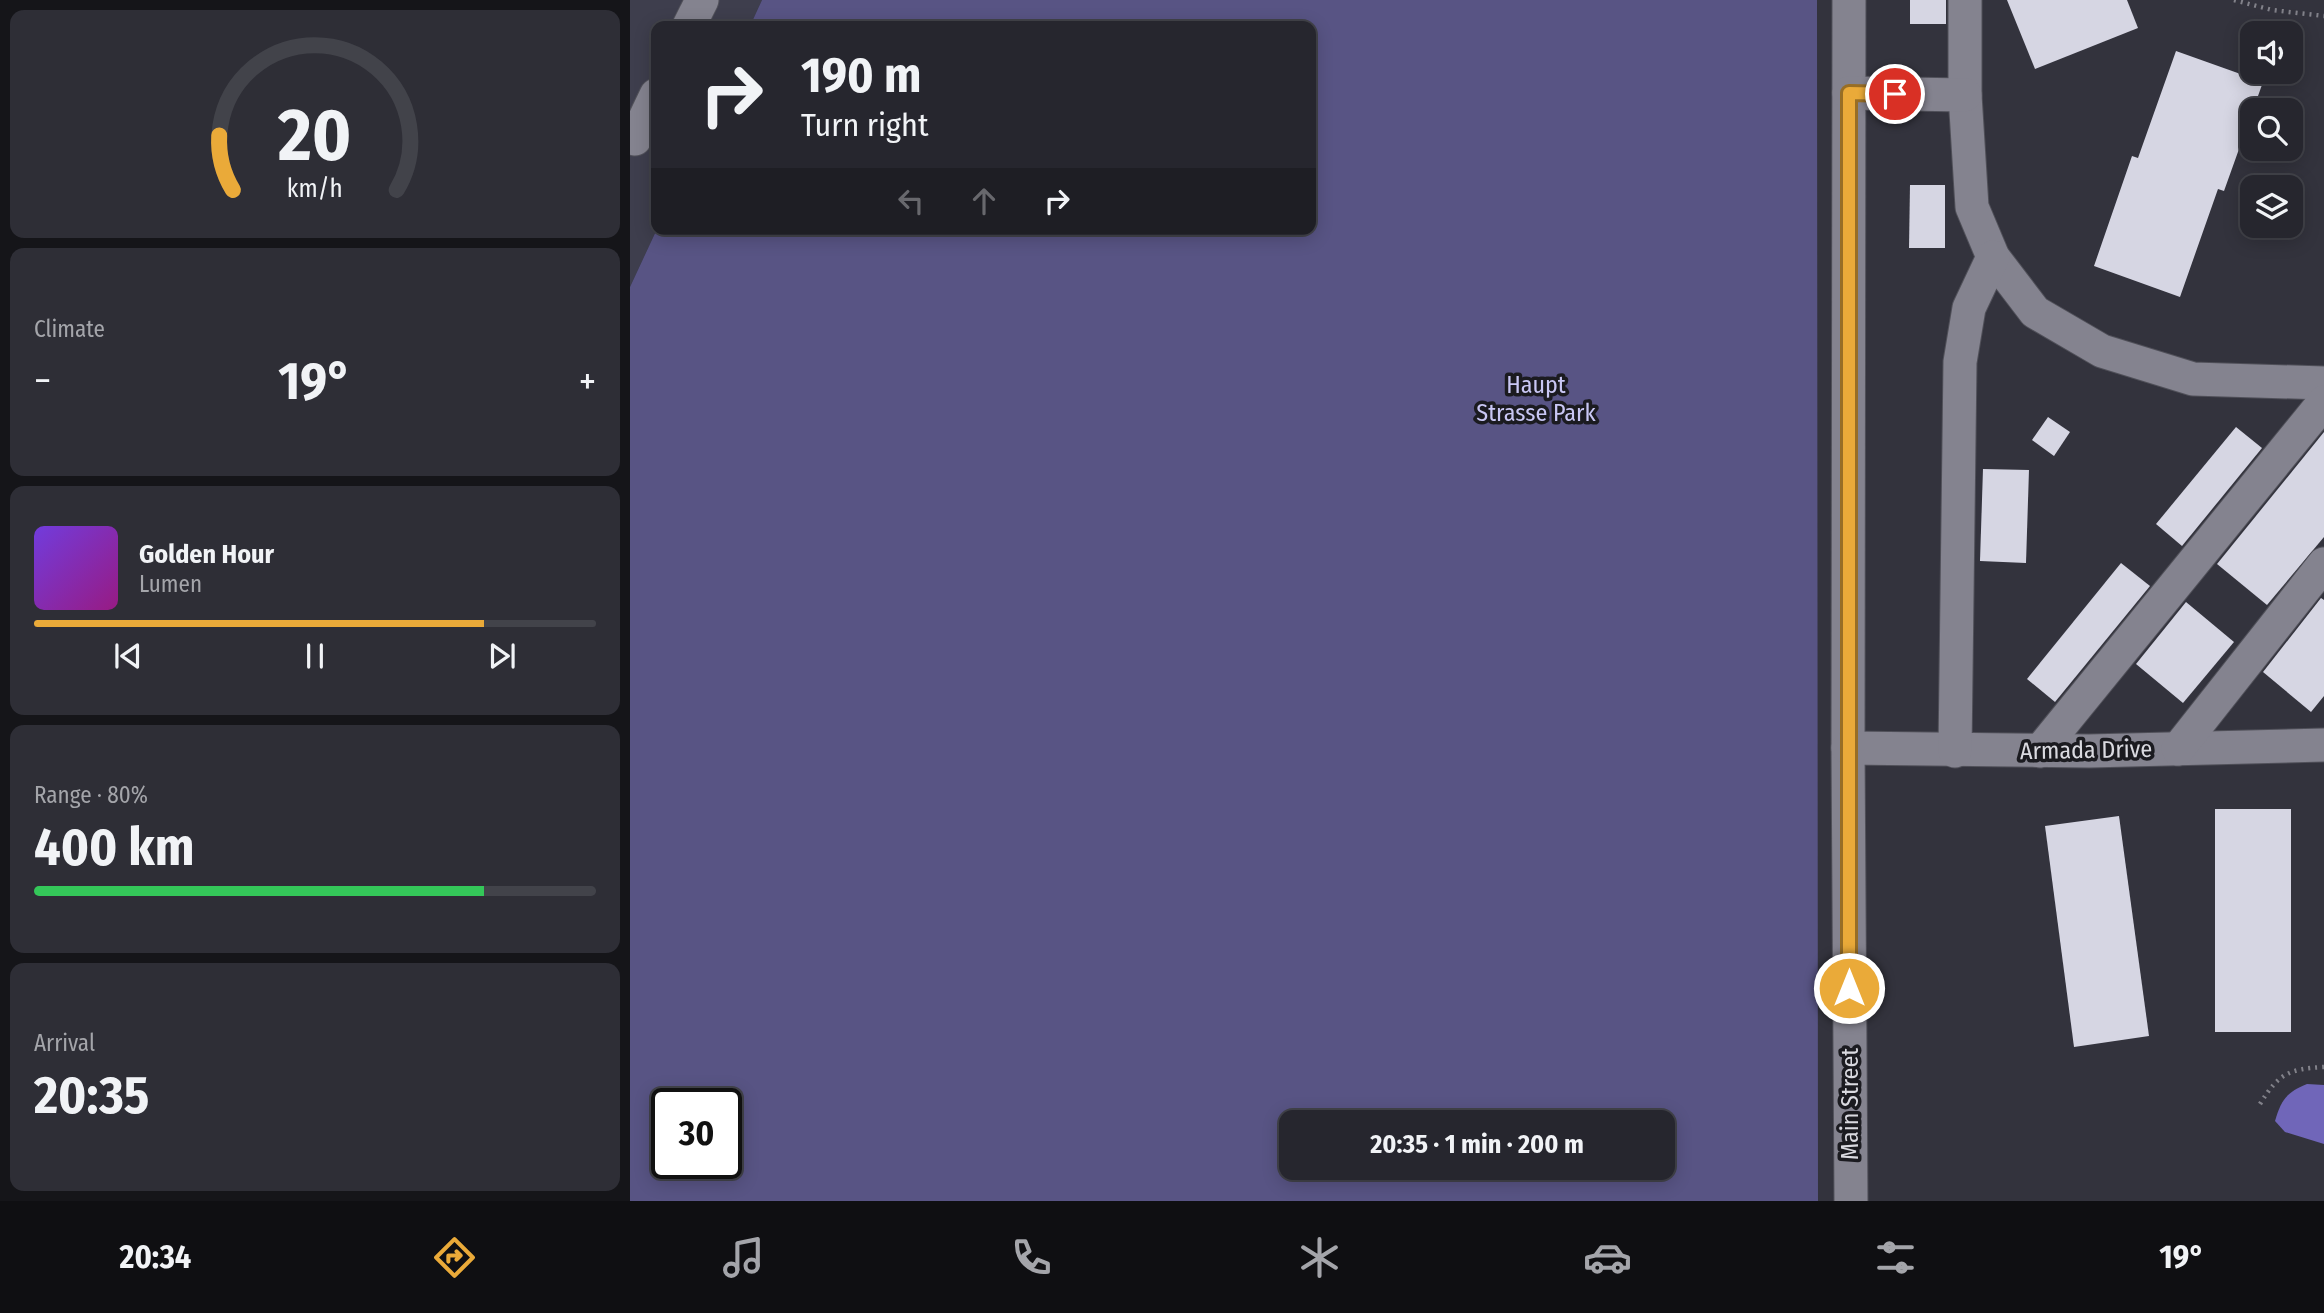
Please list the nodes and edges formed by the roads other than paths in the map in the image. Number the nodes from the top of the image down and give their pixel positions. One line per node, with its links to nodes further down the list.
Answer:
1 (702, 0): 4 (street)
2 (1849, 0): 5 (street, Main Street)
3 (1965, 0): 6 (street)
4 (692, 21)
5 (1849, 93): 6 (street); 14 (street, Main Street)
6 (1965, 95): 9 (street)
7 (651, 105): 8 (street)
8 (635, 139)
9 (1993, 257): 10 (street); 16 (street)
10 (2324, 383)
11 (2324, 402): 17 (street)
12 (2324, 564): 15 (street)
13 (2319, 738): 15 (street, Armada Drive)
14 (1848, 748): 16 (street, Armada Drive); 18 (street, Main Street)
15 (2178, 749): 17 (street, Armada Drive)
16 (1955, 751): 17 (street, Armada Drive)
17 (2040, 751)
18 (1851, 1201)

